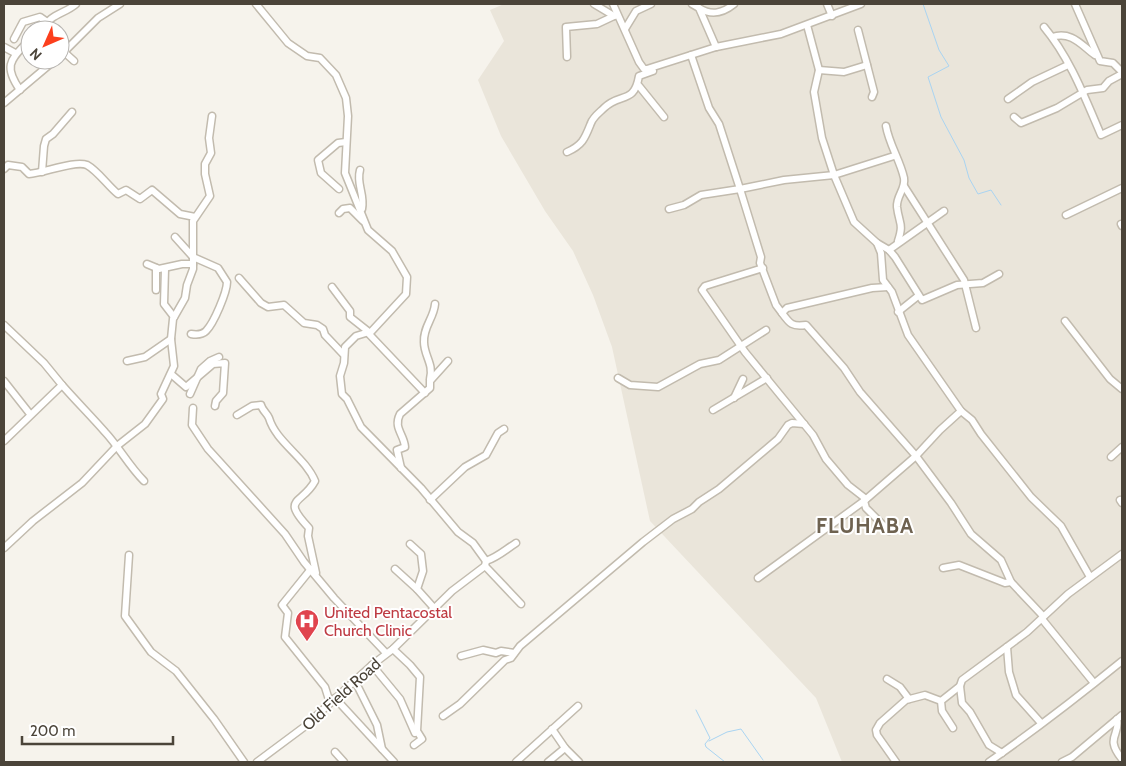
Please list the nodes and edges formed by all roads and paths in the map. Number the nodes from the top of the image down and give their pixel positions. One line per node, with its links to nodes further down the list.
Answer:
1 (76, 4): 17 (street)
2 (120, 4): 28 (street)
3 (256, 4): 54 (street)
4 (594, 4): 13 (street)
5 (613, 4): 13 (street)
6 (650, 4): 21 (street)
7 (692, 4): 12 (street)
8 (734, 4): 12 (street)
9 (827, 4): 14 (street)
10 (861, 4): 14 (street)
11 (1075, 4): 23 (street)
12 (698, 6): 29 (street)
13 (616, 15): 21 (street); 34 (street)
14 (832, 16): 18 (street)
15 (30, 20): 16 (street)
16 (44, 20)
17 (50, 20)
18 (807, 25): 29 (street); 40 (street)
19 (1044, 27): 24 (street)
20 (20, 28): 25 (street)
21 (625, 29): 32 (street)
22 (858, 30): 37 (street)
23 (1087, 32): 26 (street); 33 (street)
24 (1052, 37): 26 (street); 38 (street)
25 (14, 39)
26 (1081, 41): 33 (street)
27 (4, 46): 31 (street)
28 (70, 46)
29 (716, 47): 32 (street)
30 (20, 50): 31 (street)
31 (15, 53): 43 (street)
32 (692, 56): 42 (street); 63 (street)
33 (1096, 56): 41 (street)
34 (567, 57)
35 (70, 59): 36 (street)
36 (74, 61)
37 (867, 65): 40 (street); 45 (street)
38 (1068, 65): 44 (street); 46 (street)
39 (43, 70): 43 (street)
40 (819, 70): 60 (street)
41 (1122, 73): 44 (street)
42 (639, 86): 50 (street); 55 (street)
43 (20, 90): 47 (street)
44 (1083, 92): 51 (street); 52 (street)
45 (872, 97)
46 (1008, 99)
47 (4, 103)
48 (72, 112): 59 (street)
49 (212, 116): 70 (street)
50 (664, 117)
51 (1014, 117)
52 (1122, 125)
53 (886, 126): 56 (street)
54 (346, 142): 64 (street); 66 (street)
55 (567, 152)
56 (894, 156): 60 (street); 61 (street)
57 (4, 169): 59 (street)
58 (360, 170): 66 (street)
59 (42, 172): 70 (street)
60 (834, 176): 63 (street); 75 (street)
61 (904, 186): 72 (street); 74 (street)
62 (1122, 188): 69 (street)
63 (740, 189): 65 (street); 80 (street)
64 (339, 190)
65 (669, 209)
66 (361, 210): 71 (street)
67 (944, 211): 72 (street)
68 (339, 213): 71 (street)
69 (1066, 215)
70 (195, 217): 77 (street)
71 (364, 222): 97 (street)
72 (929, 223): 74 (street); 84 (street)
73 (175, 237): 77 (street)
74 (898, 241): 76 (street)
75 (877, 244): 76 (street); 86 (street)
76 (889, 250): 88 (street)
77 (193, 260): 81 (street); 92 (street); 98 (street)
78 (147, 264): 79 (street)
79 (156, 268): 81 (street); 87 (street)
80 (763, 268): 90 (street); 100 (street)
81 (165, 269): 92 (street)
82 (1000, 274): 84 (street)
83 (239, 278): 101 (street)
84 (965, 285): 88 (street); 95 (street)
85 (332, 287): 97 (street)
86 (888, 287): 90 (street); 91 (street)
87 (156, 290)
88 (918, 296): 91 (street)
89 (436, 304): 111 (street)
90 (782, 312): 128 (street)
91 (898, 312): 120 (street)
92 (174, 316): 99 (street)
93 (1065, 321): 113 (street)
94 (4, 324): 112 (street)
95 (976, 328)
96 (766, 330): 100 (street)
97 (369, 332): 101 (street); 114 (street)
98 (191, 334)
99 (171, 339): 103 (street); 105 (street)
100 (742, 347): 107 (street); 108 (street)
101 (344, 354): 130 (street)
102 (219, 357): 106 (street)
103 (127, 361)
104 (448, 361): 111 (street)
105 (171, 374): 106 (street); 126 (street)
106 (198, 376): 115 (street); 117 (street)
107 (618, 378)
108 (767, 378): 116 (street); 123 (street)
109 (743, 379): 116 (street)
110 (4, 381): 121 (street)
111 (430, 381): 114 (street)
112 (62, 385): 121 (street); 126 (street)
113 (1122, 389)
114 (426, 393): 130 (street)
115 (190, 394)
116 (734, 398): 119 (street)
117 (214, 406)
118 (193, 408): 142 (street)
119 (712, 410)
120 (961, 411): 128 (street); 145 (street)
121 (30, 414): 125 (street)
122 (237, 415): 144 (street)
123 (804, 424): 133 (street); 155 (street)
124 (504, 428): 132 (street)
125 (4, 441)
126 (117, 446): 131 (street); 137 (street)
127 (1122, 447): 129 (street)
128 (916, 456): 133 (street); 147 (street)
129 (1111, 457)
130 (401, 468): 132 (street)
131 (144, 481)
132 (430, 500): 140 (street)
133 (865, 500): 134 (street); 146 (street)
134 (889, 531)
135 (516, 543): 140 (street, Old Field Road)
136 (410, 544): 148 (street)
137 (4, 548)
138 (1122, 554): 145 (street)
139 (129, 555): 179 (street)
140 (486, 564): 149 (street); 150 (street, Old Field Road)
141 (943, 568): 147 (street)
142 (310, 569): 144 (street); 164 (street)
143 (395, 569): 148 (street)
144 (318, 576): 154 (street)
145 (1090, 577): 151 (street)
146 (758, 578)
147 (1011, 582): 151 (street)
148 (417, 589): 150 (street)
149 (522, 604)
150 (434, 608): 153 (street, Old Field Road)
151 (1043, 618): 152 (street); 161 (street)
152 (1007, 647): 162 (street); 169 (street)
153 (393, 649): 154 (street, Old Field Road); 172 (street)
154 (386, 653): 158 (street, Old Field Road)
155 (514, 653): 156 (street); 167 (street)
156 (461, 656)
157 (1122, 661): 161 (street)
158 (372, 665): 160 (street, Old Field Road); 172 (street)
159 (887, 678): 163 (street)
160 (354, 681): 164 (street, Old Field Road); 175 (street)
161 (1094, 683): 169 (street)
162 (960, 686): 165 (street); 177 (street)
163 (909, 699): 165 (street); 186 (street)
164 (333, 700): 175 (street); 180 (street, Old Field Road)
165 (942, 701): 171 (street)
166 (578, 706): 170 (street)
167 (444, 716)
168 (1120, 717): 178 (street); 188 (street)
169 (1041, 723): 177 (street)
170 (552, 728): 174 (street); 183 (street)
171 (953, 728)
172 (422, 739): 173 (street)
173 (414, 746)
174 (566, 748): 184 (street); 185 (street)
175 (382, 749): 182 (street)
176 (336, 752): 181 (street)
177 (1002, 754): 187 (street)
178 (1122, 759)
179 (244, 762)
180 (258, 762)
181 (344, 762)
182 (393, 762)
183 (516, 762)
184 (548, 762)
185 (579, 762)
186 (896, 762)
187 (989, 762)
188 (1062, 762)

